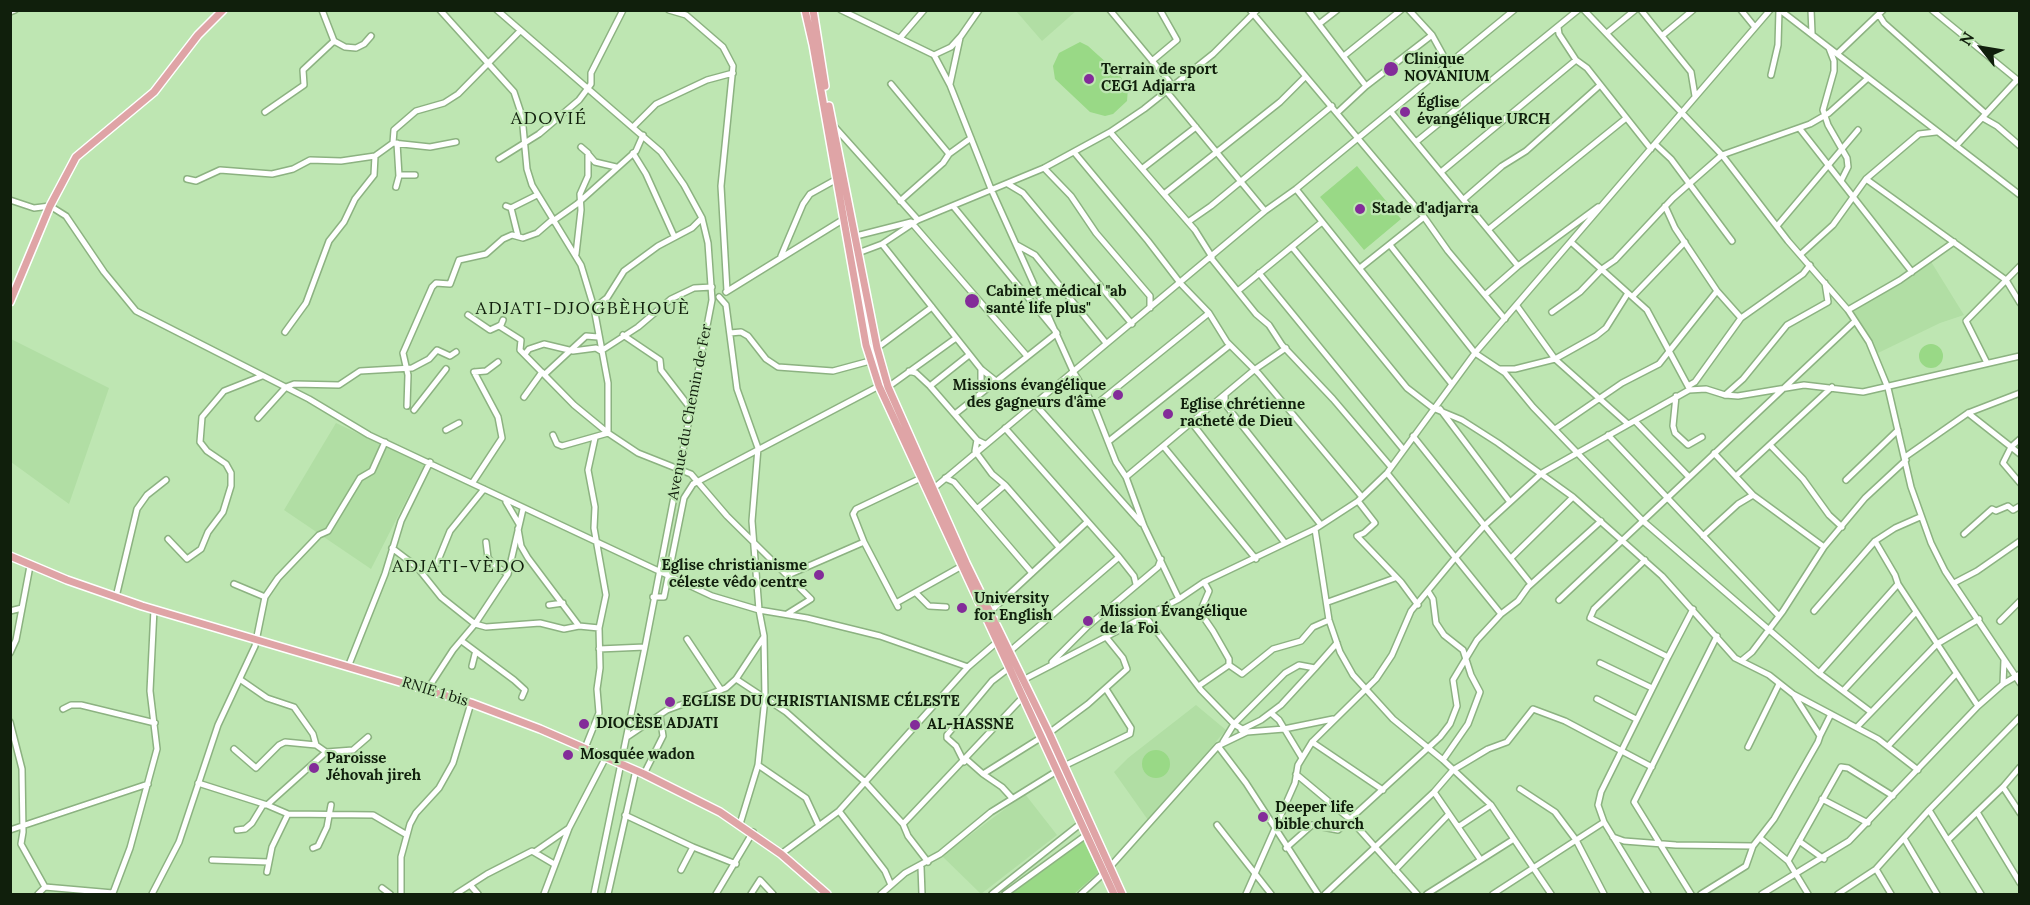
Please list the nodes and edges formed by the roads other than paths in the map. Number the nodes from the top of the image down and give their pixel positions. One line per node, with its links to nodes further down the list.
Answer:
1 (15, 10): 31 (street)
2 (223, 10): 128 (main road)
3 (322, 10): 46 (street)
4 (440, 10): 53 (street)
5 (497, 10): 38 (street, Avenue du Chemin de Fer)
6 (623, 10): 64 (street)
7 (669, 10): 34 (street)
8 (693, 10): 34 (street)
9 (805, 10): 110 (main road)
10 (813, 10): 75 (main road)
11 (924, 10): 45 (street)
12 (979, 10): 44 (street)
13 (1110, 10): 52 (street)
14 (1160, 10): 52 (street)
15 (1308, 10): 35 (street)
16 (1337, 10): 35 (street)
17 (1401, 10): 50 (street)
18 (1409, 10): 41 (street)
19 (1514, 10): 54 (street)
20 (1578, 10): 37 (street)
21 (1584, 10): 39 (street)
22 (1635, 10): 39 (street)
23 (1641, 10): 42 (street)
24 (1693, 10): 42 (street)
25 (1741, 10): 36 (street)
26 (1770, 10): 36 (street)
27 (1780, 10): 40 (street); 56 (street)
28 (1811, 10): 40 (street)
29 (1932, 10): 59 (street)
30 (844, 11): 45 (street)
31 (10, 12)
32 (1254, 12): 57 (street); 65 (street)
33 (1881, 13): 48 (street); 73 (street)
34 (686, 15): 55 (street)
35 (1319, 24): 50 (street)
36 (1754, 26): 66 (street)
37 (1558, 27): 51 (street); 86 (street)
38 (520, 31): 53 (street); 64 (street, Avenue du Chemin de Fer)
39 (1607, 33): 68 (street)
40 (1812, 33): 47 (street)
41 (1432, 35): 54 (street); 62 (street)
42 (1663, 35): 66 (street)
43 (371, 36): 46 (street)
44 (961, 36): 49 (street); 61 (street)
45 (900, 38): 49 (street)
46 (334, 41): 69 (street)
47 (1828, 46): 48 (street); 72 (street)
48 (1837, 54): 58 (street)
49 (934, 55): 61 (street)
50 (1345, 56): 62 (street)
51 (1576, 60): 63 (street); 106 (street)
52 (1152, 61): 65 (street)
53 (489, 62): 87 (street); 88 (street)
54 (1448, 64): 71 (street)
55 (733, 73): 76 (street); 169 (street)
56 (1771, 75)
57 (1305, 78): 67 (street); 95 (street)
58 (1869, 78): 72 (street); 81 (street)
59 (2018, 81): 73 (street)
60 (891, 84): 98 (street)
61 (950, 85): 83 (street)
62 (1366, 86): 70 (street)
63 (1599, 86): 74 (street); 123 (street)
64 (586, 89): 76 (street, Avenue du Chemin de Fer); 88 (street)
65 (1169, 90): 77 (street); 80 (street)
66 (1695, 96): 68 (street)
67 (1332, 106): 70 (street); 113 (street)
68 (1682, 111): 92 (street); 99 (street)
69 (265, 112)
70 (1337, 112): 84 (street)
71 (1391, 112): 84 (street); 86 (street)
72 (1824, 116): 78 (street); 93 (street)
73 (1984, 116): 89 (street); 90 (street)
74 (1625, 119): 92 (street); 140 (street)
75 (832, 124): 126 (street); 143 (main road)
76 (633, 127): 82 (street, Avenue du Chemin de Fer)
77 (1196, 127): 95 (street); 105 (street)
78 (1800, 129): 99 (street); 102 (street)
79 (1858, 130): 93 (street)
80 (1110, 132): 94 (street); 105 (street)
81 (1937, 132): 89 (street); 111 (street)
82 (642, 135): 97 (street); 133 (street, Avenue du Chemin de Fer)
83 (971, 138): 98 (street); 117 (street)
84 (1358, 138): 118 (street); 132 (street)
85 (456, 142): 87 (street)
86 (1416, 142): 106 (street)
87 (395, 143): 100 (street); 108 (street)
88 (523, 144): 101 (street); 120 (street)
89 (1956, 146): 122 (street)
90 (2019, 146)
91 (581, 147): 96 (street)
92 (1653, 147): 115 (street); 127 (street)
93 (1842, 148): 102 (street); 112 (street)
94 (1074, 152): 104 (street); 166 (street)
95 (1216, 152): 113 (street); 119 (street)
96 (588, 153): 103 (street); 125 (street)
97 (633, 153): 103 (street); 142 (street)
98 (950, 153): 126 (street)
99 (1722, 155): 115 (street); 139 (street)
100 (375, 156): 109 (street); 191 (street)
101 (499, 159)
102 (1828, 166): 112 (street); 139 (street)
103 (616, 167): 125 (street)
104 (1044, 168): 114 (street); 180 (street)
105 (1143, 168): 119 (street)
106 (1442, 172): 123 (street)
107 (415, 175): 108 (street)
108 (399, 176): 116 (street)
109 (187, 179)
110 (837, 179): 134 (main road); 155 (street)
111 (1866, 179): 121 (street); 147 (street)
112 (1841, 181): 121 (street)
113 (1240, 182): 131 (street); 137 (street)
114 (1008, 184): 117 (street); 189 (street)
115 (1690, 184): 130 (street); 144 (street)
116 (396, 187)
117 (991, 189): 129 (street); 149 (street)
118 (1296, 189): 131 (street); 138 (street)
119 (1164, 194): 137 (street)
120 (537, 195): 135 (street); 141 (street)
121 (1852, 195): 153 (street); 162 (street)
122 (2019, 195)
123 (1464, 199): 140 (street)
124 (10, 200): 128 (street)
125 (580, 201): 135 (street); 154 (street)
126 (900, 201): 136 (street)
127 (1606, 202): 145 (street); 158 (street)
128 (50, 206): 175 (main road); 222 (street)
129 (953, 206): 136 (street); 193 (street)
130 (1665, 206): 146 (street); 161 (street)
131 (1265, 211): 156 (street)
132 (1424, 217): 150 (street); 171 (street)
133 (702, 218): 142 (street); 167 (street, Avenue du Chemin de Fer)
134 (844, 219): 155 (street); 211 (main road)
135 (552, 221): 141 (street); 154 (street)
136 (916, 222): 143 (street); 148 (street); 208 (street)
137 (1188, 222): 156 (street)
138 (1322, 222): 151 (street); 160 (street)
139 (1777, 226): 153 (street)
140 (1489, 229): 158 (street)
141 (518, 236): 217 (street)
142 (674, 236): 179 (street)
143 (856, 236): 152 (main road)
144 (1731, 241)
145 (1571, 242): 161 (street); 177 (street)
146 (1685, 242): 170 (street); 172 (street)
147 (1954, 242): 162 (street); 164 (street)
148 (882, 244): 152 (street); 178 (street)
149 (1017, 245): 193 (street); 197 (street)
150 (1390, 245): 160 (street); 205 (street)
151 (1292, 247): 163 (street); 248 (street)
152 (858, 253): 199 (main road)
153 (1801, 254): 157 (street)
154 (576, 256): 179 (street)
155 (781, 256): 169 (street)
156 (1211, 256): 166 (street); 168 (street)
157 (1810, 265): 165 (street); 185 (street)
158 (1518, 266): 171 (street)
159 (2019, 266): 164 (street)
160 (1360, 268): 225 (street)
161 (1602, 268): 172 (street); 182 (street)
162 (1912, 272): 181 (street)
163 (1259, 273): 168 (street); 275 (street)
164 (2006, 280): 176 (street); 213 (street)
165 (1825, 283): 181 (street); 237 (street)
166 (1180, 284): 180 (street); 183 (street)
167 (712, 287): 174 (street, Avenue du Chemin de Fer); 194 (street)
168 (1239, 290): 200 (street)
169 (727, 291): 173 (street)
170 (1717, 291): 185 (street); 204 (street)
171 (1486, 294): 186 (street)
172 (1630, 295): 204 (street); 210 (street)
173 (719, 297): 174 (street); 192 (street)
174 (712, 300): 247 (street, Avenue du Chemin de Fer)
175 (10, 302)
176 (2019, 303)
177 (1517, 306): 186 (street); 210 (street)
178 (932, 307): 196 (street); 199 (street)
179 (594, 308): 195 (street)
180 (1150, 309): 189 (street)
181 (1848, 310): 188 (street)
182 (1552, 312)
183 (1209, 313): 198 (street); 246 (street)
184 (468, 315): 190 (street)
185 (1741, 318): 232 (street)
186 (1505, 319): 205 (street)
187 (503, 320): 190 (street)
188 (1854, 322): 233 (street); 234 (street)
189 (1132, 324): 197 (street)
190 (499, 326): 206 (street)
191 (285, 332)
192 (730, 333): 211 (street); 274 (street)
193 (1057, 333): 208 (street); 220 (street)
194 (623, 334): 202 (street); 247 (street)
195 (598, 337): 201 (street); 202 (street)
196 (956, 338): 207 (street); 219 (street)
197 (1106, 343): 220 (street)
198 (1230, 345): 218 (street); 268 (street)
199 (877, 348): 229 (main road)
200 (1283, 348): 218 (street); 283 (street)
201 (573, 351): 202 (street); 206 (street); 221 (street)
202 (601, 351): 260 (street)
203 (456, 352): 217 (street)
204 (1670, 352): 232 (street); 241 (street)
205 (1475, 353): 216 (street); 225 (street)
206 (525, 354): 221 (street)
207 (969, 355): 215 (street); 227 (street)
208 (1027, 356): 223 (street)
209 (2019, 356): 213 (street)
210 (1555, 359): 216 (street); 241 (street)
211 (870, 361): 226 (main road)
212 (498, 362): 294 (street)
213 (1987, 363): 233 (street)
214 (446, 369): 249 (street)
215 (981, 369): 223 (street); 224 (street)
216 (1500, 369): 257 (street)
217 (407, 370): 228 (street); 245 (street)
218 (1254, 370): 238 (street); 304 (street)
219 (909, 371): 227 (street); 229 (street)
220 (1073, 371): 243 (street); 246 (street)
221 (544, 373): 240 (street); 260 (street)
222 (262, 376): 228 (street); 322 (street)
223 (996, 381): 230 (street)
224 (982, 383): 230 (street); 235 (street)
225 (1451, 383): 248 (street)
226 (879, 386): 274 (street); 289 (main road)
227 (930, 386): 251 (street)
228 (286, 387): 252 (street); 269 (street)
229 (888, 387): 298 (main road)
230 (988, 387): 235 (street)
231 (1832, 387): 233 (street); 234 (street); 271 (street)
232 (1689, 388): 237 (street); 239 (street)
233 (1888, 388): 259 (street)
234 (1782, 389): 237 (street); 278 (street)
235 (981, 393): 251 (street)
236 (2019, 393): 250 (street)
237 (1725, 395)
238 (1225, 396): 242 (street); 244 (street)
239 (1676, 396): 253 (street); 264 (street)
240 (524, 397)
241 (1599, 398): 253 (street); 257 (street)
242 (1218, 401): 244 (street); 255 (street)
243 (1034, 403): 256 (street); 307 (street)
244 (1225, 404): 318 (street)
245 (407, 406)
246 (1094, 406): 268 (street)
247 (691, 408): 282 (street, Avenue du Chemin de Fer)
248 (1436, 408): 263 (street); 285 (street); 306 (street)
249 (414, 410)
250 (1968, 413): 273 (street); 280 (street)
251 (955, 414): 267 (street)
252 (258, 418)
253 (1632, 422): 262 (street); 287 (street)
254 (459, 423): 258 (street)
255 (1192, 423): 272 (street); 330 (street)
256 (1005, 428): 270 (street); 314 (street)
257 (1555, 429): 277 (street)
258 (446, 430)
259 (1898, 430): 280 (street); 293 (street)
260 (608, 433): 265 (street); 282 (street)
261 (553, 435): 265 (street)
262 (1608, 435): 277 (street); 303 (street)
263 (1413, 436): 275 (street); 315 (street)
264 (1702, 437)
265 (595, 438): 328 (street)
266 (2019, 439): 273 (street)
267 (977, 440): 270 (street); 276 (street)
268 (1109, 441): 286 (street)
269 (385, 442): 281 (street); 365 (street)
270 (985, 444): 276 (street)
271 (1770, 445): 288 (street); 319 (street)
272 (1164, 447): 286 (street); 339 (street)
273 (2011, 447): 279 (street); 296 (street)
274 (758, 448): 295 (street); 329 (street)
275 (1403, 449): 283 (street)
276 (975, 451): 284 (street); 297 (street)
277 (1576, 452): 285 (street); 313 (street)
278 (1714, 453): 287 (street); 288 (street)
279 (2019, 454)
280 (1905, 459): 311 (street); 319 (street)
281 (430, 462): 294 (street); 333 (street)
282 (679, 468): 295 (street); 347 (street, Avenue du Chemin de Fer)
283 (1389, 470): 304 (street); 336 (street)
284 (952, 471): 290 (street); 292 (street)
285 (1542, 473): 302 (street); 306 (street)
286 (1126, 477): 305 (street)
287 (1689, 477): 303 (street)
288 (1736, 477): 300 (street)
289 (921, 478): 326 (street); 343 (main road)
290 (945, 478): 292 (street); 298 (street)
291 (166, 480): 364 (street)
292 (951, 480): 309 (street)
293 (1846, 480)
294 (473, 482): 299 (street)
295 (696, 482): 329 (street); 354 (street)
296 (2019, 483)
297 (1005, 485): 309 (street); 331 (street)
298 (934, 488): 381 (main road)
299 (484, 489): 301 (street); 341 (street)
300 (1753, 495): 321 (street); 332 (street)
301 (500, 497): 310 (street); 316 (street)
302 (1573, 497): 312 (street); 337 (street)
303 (1667, 498): 313 (street); 321 (street)
304 (1360, 499): 318 (street); 355 (street)
305 (1134, 500): 307 (street); 317 (street)
306 (1510, 502): 315 (street)
307 (1125, 505): 317 (street)
308 (2019, 506): 320 (street)
309 (977, 508): 350 (street)
310 (523, 509): 316 (street); 328 (street)
311 (1920, 517): 327 (street); 357 (street)
312 (1600, 521): 323 (street); 360 (street)
313 (1643, 521): 323 (street); 395 (street)
314 (1087, 522): 331 (street); 335 (street)
315 (1485, 525): 336 (street); 337 (street)
316 (518, 526): 349 (street); 371 (street)
317 (1144, 526): 338 (street)
318 (1318, 527): 330 (street); 370 (street)
319 (1842, 527): 332 (street)
320 (1964, 534)
321 (1703, 536): 387 (street)
322 (168, 539)
323 (1622, 541): 340 (street); 368 (street)
324 (2019, 541): 357 (street)
325 (486, 542): 349 (street)
326 (864, 542): 352 (street); 363 (street)
327 (1875, 542): 361 (street); 379 (street)
328 (597, 543): 347 (street); 393 (street)
329 (754, 543): 352 (street); 378 (street)
330 (1285, 543): 339 (street)
331 (1059, 547): 350 (street)
332 (1824, 547): 387 (street)
333 (392, 548): 391 (street); 417 (street)
334 (10, 556): 342 (main road, RNIE 1 bis)
335 (1119, 557): 353 (street); 407 (street)
336 (1455, 558): 348 (street); 384 (street)
337 (1511, 558): 360 (street)
338 (1161, 559): 344 (street); 346 (street)
339 (1256, 559): 356 (street)
340 (1645, 560): 377 (street); 410 (street)
341 (437, 563)
342 (30, 566): 364 (main road, RNIE 1 bis); 375 (street)
343 (962, 566): 363 (street); 402 (main road)
344 (1158, 567): 346 (street); 351 (street)
345 (1436, 568): 348 (street)
346 (1166, 569): 367 (street)
347 (659, 572): 354 (street); 366 (street, Avenue du Chemin de Fer)
348 (1443, 572): 362 (street)
349 (508, 573): 391 (street)
350 (1032, 573): 381 (street)
351 (1148, 574): 353 (street); 359 (street)
352 (788, 575): 383 (street)
353 (1134, 576): 359 (street)
354 (668, 577): 366 (street); 378 (street)
355 (1395, 578): 370 (street); 372 (street)
356 (1204, 582): 367 (street); 415 (street)
357 (1954, 583): 388 (street)
358 (234, 584): 365 (street)
359 (1136, 584): 420 (street)
360 (1532, 584): 384 (street)
361 (1898, 584): 382 (street); 422 (street)
362 (1428, 591): 372 (street); 411 (street)
363 (916, 593): 374 (street)
364 (116, 597): 376 (main road, RNIE 1 bis)
365 (265, 597): 400 (street)
366 (653, 597): 405 (street, Avenue du Chemin de Fer)
367 (1179, 599): 386 (street)
368 (1559, 600)
369 (2019, 601): 390 (street)
370 (1328, 602): 389 (street)
371 (564, 603): 373 (street); 385 (street)
372 (1418, 604): 436 (street)
373 (549, 606)
374 (946, 607)
375 (22, 608): 380 (street); 408 (street)
376 (154, 609): 400 (main road, RNIE 1 bis); 454 (street)
377 (1693, 609): 397 (street); 410 (street)
378 (759, 610): 383 (street); 396 (street)
379 (1814, 610)
380 (10, 611)
381 (990, 612): 407 (main road)
382 (1916, 612): 404 (street); 437 (street)
383 (787, 614): 418 (street)
384 (1501, 614): 411 (street)
385 (572, 615): 392 (street); 394 (street)
386 (1145, 616): 398 (street); 431 (street)
387 (1779, 616): 395 (street)
388 (1979, 619): 404 (street); 412 (street)
389 (1329, 620): 403 (street); 415 (street)
390 (2000, 621)
391 (476, 624): 394 (street); 401 (street)
392 (579, 626): 393 (street); 394 (street)
393 (599, 628): 406 (street)
394 (564, 629)
395 (1769, 629): 413 (street); 422 (street)
396 (764, 636): 425 (street); 441 (street)
397 (1717, 636): 413 (street); 479 (street)
398 (1106, 637): 420 (street); 433 (street)
399 (687, 639): 435 (street)
400 (257, 640): 417 (main road, RNIE 1 bis); 426 (street)
401 (463, 642): 409 (street); 434 (street)
402 (997, 642): 418 (street); 419 (main road)
403 (1337, 643): 421 (street); 436 (street)
404 (1936, 644): 423 (street); 447 (street)
405 (645, 647): 406 (street); 462 (street, Avenue du Chemin de Fer)
406 (599, 649): 469 (street)
407 (1009, 651): 427 (main road)
408 (10, 653)
409 (476, 654): 416 (street); 439 (street)
410 (1668, 657): 432 (street)
411 (1465, 658): 467 (street); 475 (street)
412 (2004, 658): 424 (street); 430 (street)
413 (1740, 661): 429 (street)
414 (1600, 663): 432 (street)
415 (1229, 665): 431 (street)
416 (471, 666)
417 (348, 667): 434 (main road, RNIE 1 bis)
418 (968, 667): 488 (street)
419 (1009, 668): 427 (main road); 476 (street)
420 (1046, 668): 427 (street)
421 (1315, 668): 446 (street); 455 (street)
422 (1819, 673): 437 (street)
423 (1956, 674): 444 (street); 466 (street)
424 (2017, 675): 428 (street); 430 (street)
425 (736, 679): 435 (street); 441 (street)
426 (240, 680): 465 (street); 489 (street)
427 (1020, 681): 440 (main road); 459 (main road)
428 (2019, 683)
429 (1779, 684): 438 (street); 468 (street)
430 (2003, 684): 444 (street)
431 (1200, 685): 455 (street)
432 (1652, 688): 452 (street)
433 (1106, 689): 459 (street); 481 (street)
434 (427, 690): 443 (main road, RNIE 1 bis)
435 (721, 690): 449 (street)
436 (1365, 690): 451 (street); 467 (street)
437 (1843, 691): 447 (street)
438 (1793, 694): 448 (street); 460 (street)
439 (522, 696)
440 (1023, 697): 459 (main road); 476 (street)
441 (765, 698): 478 (street); 488 (street)
442 (1597, 699): 452 (street)
443 (471, 703): 469 (main road, RNIE 1 bis); 526 (street)
444 (1978, 706): 484 (street)
445 (63, 709): 454 (street)
446 (1271, 712): 457 (street); 458 (street)
447 (1871, 712): 456 (street)
448 (1831, 714): 456 (street); 460 (street)
449 (660, 716): 462 (street); 485 (street)
450 (2019, 717): 501 (street)
451 (1333, 718): 457 (street); 463 (street)
452 (1636, 719): 471 (street)
453 (10, 722): 518 (street)
454 (155, 723): 490 (street)
455 (1234, 724): 458 (street); 464 (street)
456 (1857, 727): 466 (street)
457 (1284, 729): 458 (street); 474 (street)
458 (1244, 731): 464 (street)
459 (1046, 735): 481 (main road); 486 (street)
460 (1820, 736): 528 (street)
461 (368, 737): 472 (street)
462 (627, 737): 477 (street, Avenue du Chemin de Fer)
463 (1312, 742): 474 (street); 493 (street)
464 (1220, 745): 523 (street); 558 (street)
465 (316, 746): 470 (street); 472 (street)
466 (1888, 746): 484 (street)
467 (1429, 747): 475 (street); 493 (street)
468 (1748, 747)
469 (585, 748): 473 (main road, RNIE 1 bis)
470 (234, 749)
471 (1622, 751): 479 (street); 483 (street); 511 (street)
472 (326, 752): 498 (street)
473 (606, 757): 477 (main road, RNIE 1 bis); 519 (street)
474 (1302, 758): 487 (street)
475 (1443, 760): 483 (street)
476 (965, 761): 486 (street); 514 (street)
477 (621, 764): 482 (main road, RNIE 1 bis); 577 (street, Avenue du Chemin de Fer)
478 (758, 765): 513 (street); 516 (street)
479 (1652, 767): 535 (street)
480 (2019, 767): 491 (street)
481 (1061, 768): 496 (street); 509 (main road)
482 (636, 770): 485 (main road, RNIE 1 bis); 508 (street)
483 (1453, 770): 494 (street); 499 (street)
484 (1918, 770): 495 (street)
485 (644, 774): 513 (main road, RNIE 1 bis)
486 (983, 774): 496 (street)
487 (1296, 774): 510 (street); 523 (street)
488 (865, 782): 502 (street); 514 (street)
489 (198, 783): 498 (street); 571 (street)
490 (148, 784): 518 (street); 566 (street)
491 (2003, 787): 503 (street); 504 (street)
492 (1520, 789): 530 (street)
493 (1383, 790): 510 (street)
494 (1434, 792): 507 (street); 537 (street)
495 (1893, 796): 497 (street); 512 (street)
496 (1012, 798): 550 (street)
497 (1822, 799): 512 (street); 534 (street)
498 (267, 805): 505 (street); 522 (street)
499 (1491, 805): 517 (street); 529 (street)
500 (331, 806): 506 (street)
501 (1929, 810): 531 (street); 532 (street)
502 (839, 811): 516 (street); 565 (street)
503 (1977, 812): 532 (street); 563 (street)
504 (2019, 813)
505 (288, 814): 506 (street); 549 (street)
506 (329, 814): 526 (street); 539 (street)
507 (1449, 814): 517 (street); 559 (street)
508 (625, 815): 540 (street); 578 (street)
509 (1085, 820): 524 (main road); 547 (street)
510 (1351, 820): 537 (street); 541 (street)
511 (1604, 822): 520 (street); 527 (street)
512 (1868, 822): 545 (street)
513 (741, 824): 525 (main road, RNIE 1 bis)
514 (903, 824): 550 (street)
515 (1217, 825): 561 (street)
516 (819, 826): 543 (street)
517 (1458, 827): 544 (street)
518 (23, 828): 521 (street); 566 (street)
519 (569, 828): 542 (street); 551 (street)
520 (1596, 829): 527 (street); 530 (street)
521 (10, 830)
522 (237, 830)
523 (1275, 830): 541 (street); 561 (street)
524 (1090, 831): 553 (street); 558 (main road)
525 (753, 832): 543 (main road, RNIE 1 bis); 552 (street)
526 (407, 835): 573 (street)
527 (1612, 835): 533 (street); 536 (street)
528 (1760, 838): 538 (street); 548 (street)
529 (1514, 839): 544 (street); 555 (street)
530 (1576, 840): 555 (street); 599 (street)
531 (1905, 840): 556 (street); 608 (street)
532 (1948, 840): 609 (street)
533 (1624, 841): 535 (street); 536 (street)
534 (1799, 841): 545 (street); 548 (street)
535 (1660, 844): 538 (street); 601 (street)
536 (1618, 845): 600 (street)
537 (1374, 846): 559 (street); 593 (street)
538 (1753, 846): 602 (street)
539 (313, 848)
540 (693, 848): 552 (street); 557 (street)
541 (1287, 848): 592 (street)
542 (536, 851): 551 (street); 564 (street)
543 (781, 854): 582 (main road, RNIE 1 bis)
544 (1480, 859): 595 (street)
545 (1824, 859): 562 (street)
546 (212, 860): 549 (street)
547 (1035, 860): 553 (street); 585 (street)
548 (1788, 861): 562 (street)
549 (268, 862): 560 (street)
550 (928, 862): 554 (street)
551 (554, 864): 576 (street)
552 (736, 864): 579 (street)
553 (1041, 866): 586 (street)
554 (921, 867): 565 (street); 584 (street)
555 (1534, 868): 568 (street); 598 (street)
556 (1876, 869): 569 (street); 607 (street)
557 (681, 870)
558 (1107, 870): 587 (street); 588 (main road); 589 (main road)
559 (1395, 870): 594 (street)
560 (267, 872)
561 (1255, 874): 590 (street); 591 (street)
562 (1796, 876): 603 (street); 604 (street)
563 (2019, 883)
564 (471, 885): 574 (street); 575 (street)
565 (891, 885): 583 (street)
566 (45, 887): 570 (street)
567 (382, 888): 572 (street)
568 (1505, 888): 596 (street); 597 (street)
569 (1848, 888): 605 (street); 606 (street)
570 (38, 894)
571 (152, 894)
572 (390, 894)
573 (400, 894)
574 (456, 894)
575 (478, 894)
576 (544, 894)
577 (594, 894)
578 (608, 894)
579 (716, 894)
580 (751, 894): 581 (street)
581 (773, 894)
582 (827, 894)
583 (880, 894)
584 (922, 894)
585 (992, 894)
586 (1005, 894)
587 (1081, 894)
588 (1114, 894)
589 (1122, 894)
590 (1246, 894)
591 (1271, 894)
592 (1318, 894)
593 (1325, 894)
594 (1418, 894)
595 (1427, 894)
596 (1493, 894)
597 (1508, 894)
598 (1551, 894)
599 (1604, 894)
600 (1648, 894)
601 (1691, 894)
602 (1701, 894)
603 (1762, 894)
604 (1808, 894)
605 (1838, 894)
606 (1852, 894)
607 (1892, 894)
608 (1937, 894)
609 (1981, 894)

